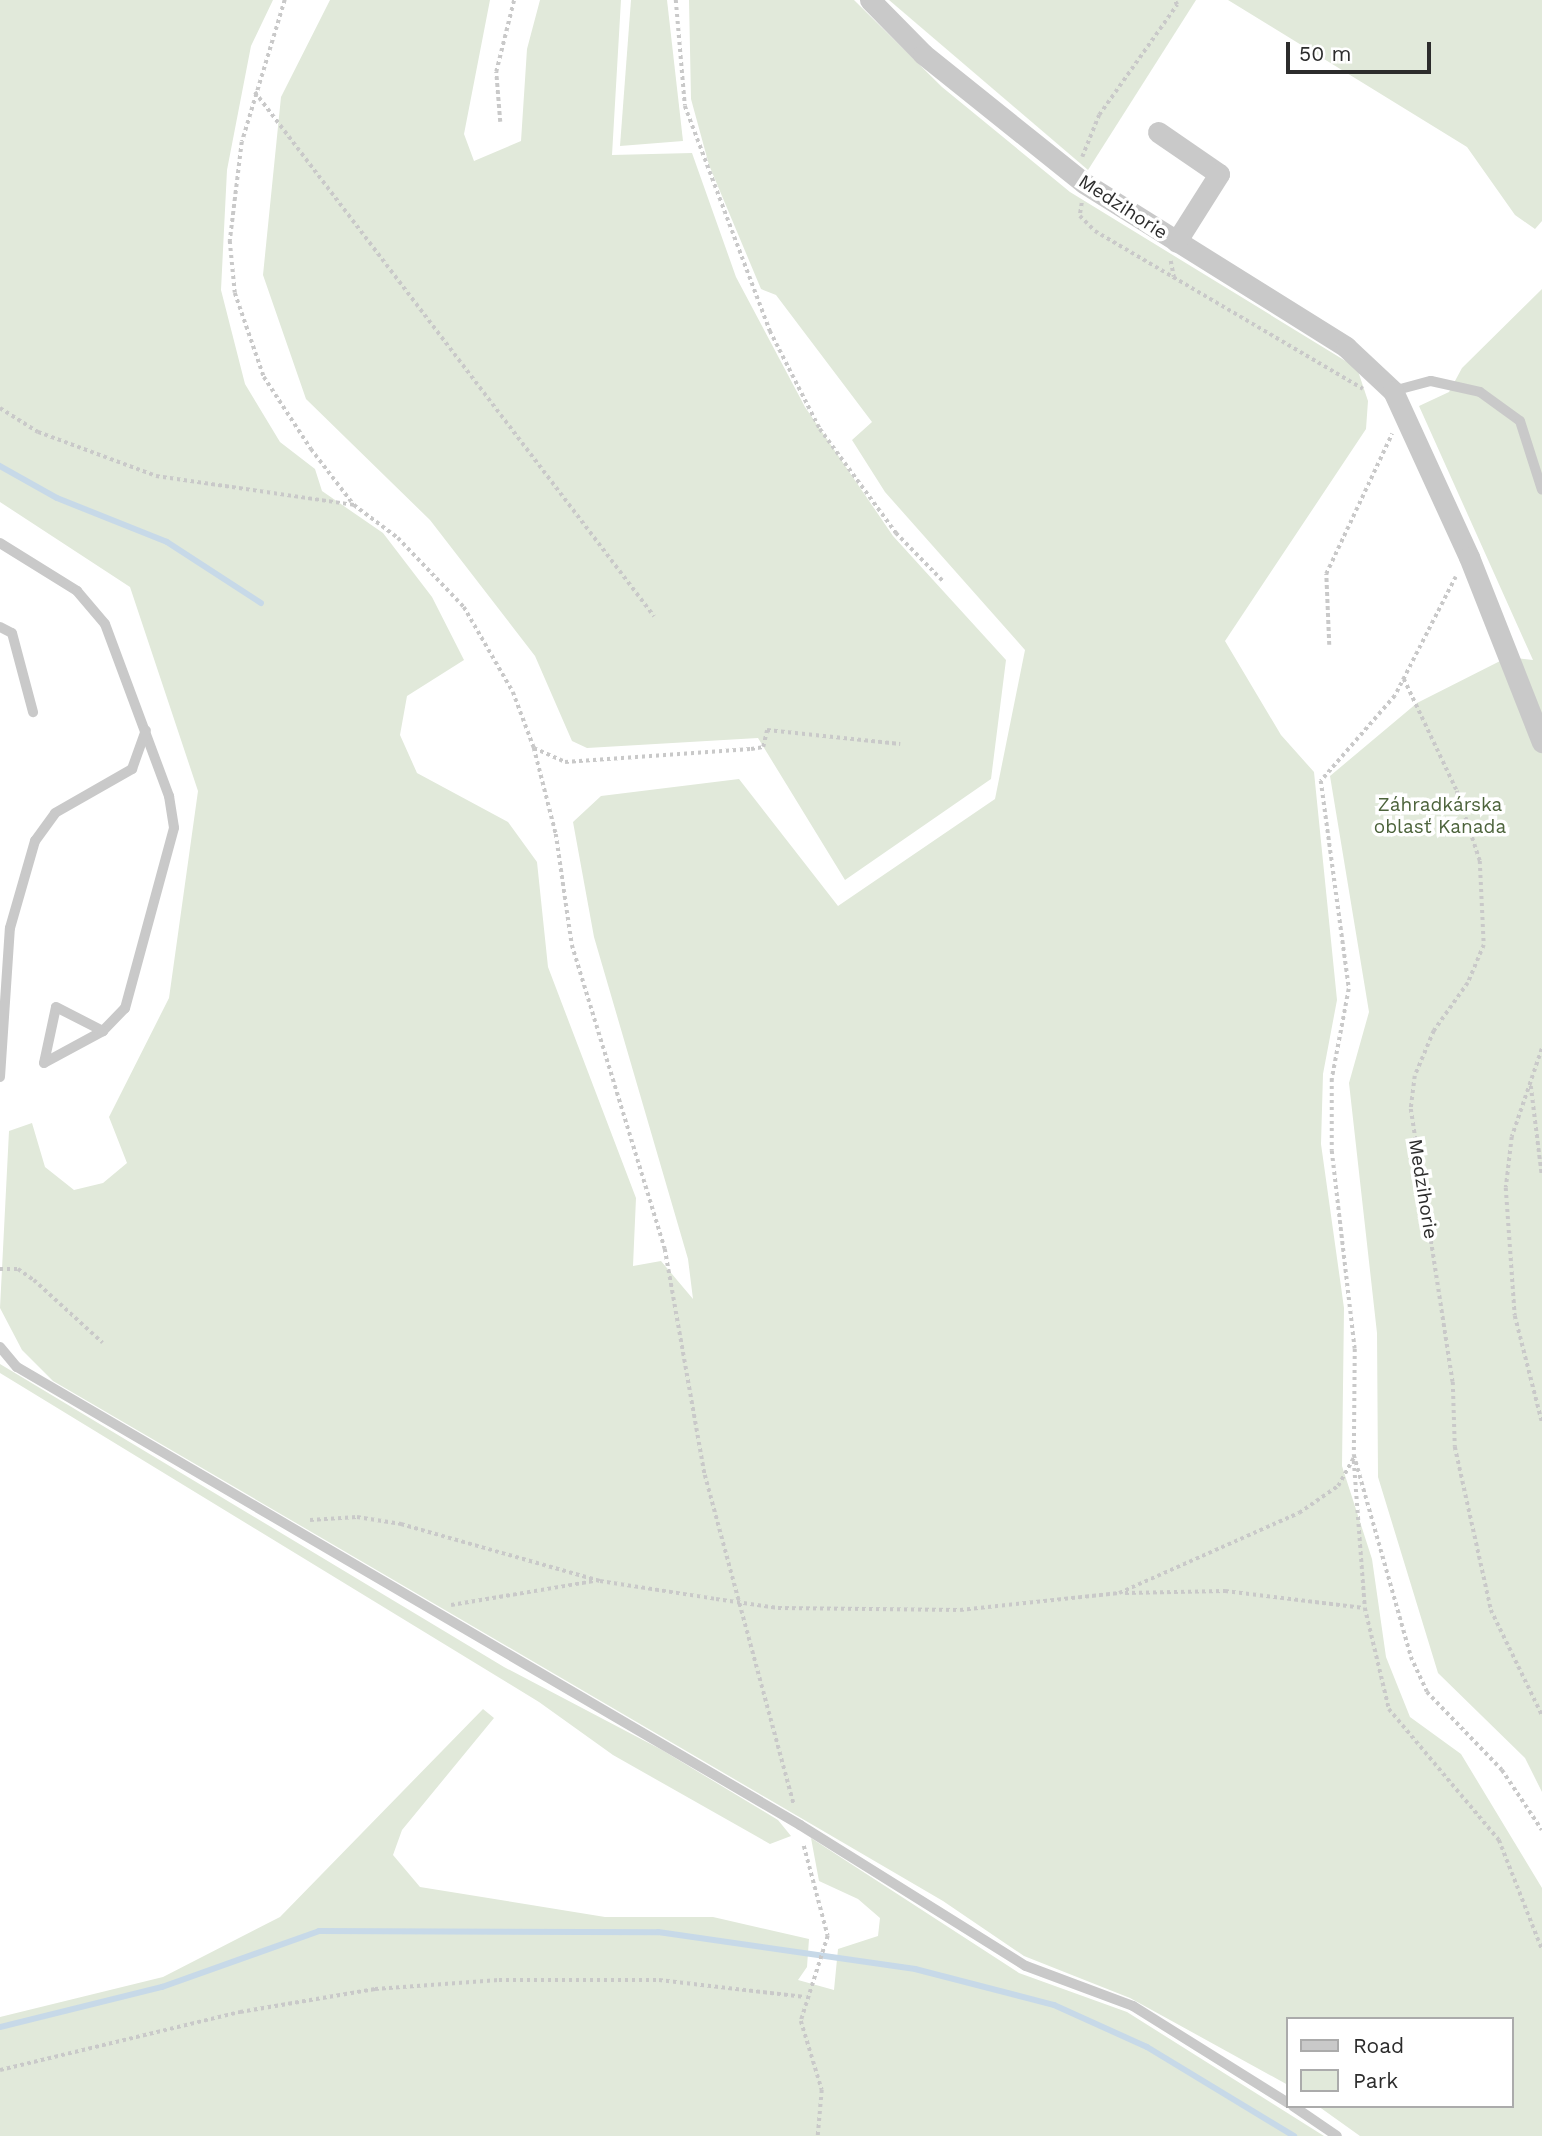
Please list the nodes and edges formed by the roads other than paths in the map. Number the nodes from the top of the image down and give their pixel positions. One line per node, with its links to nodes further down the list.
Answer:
1 (870, 0): 3 (street, Medzihorie)
2 (1158, 132): 3 (street)
3 (1176, 242): 4 (street, Medzihorie)
4 (1398, 398): 5 (lane); 10 (street, Medzihorie)
5 (1542, 490)
6 (0, 543): 9 (lane)
7 (0, 627): 8 (lane)
8 (33, 712)
9 (146, 730): 12 (lane); 13 (lane)
10 (1542, 742)
11 (0, 917): 12 (lane)
12 (10, 928): 14 (lane)
13 (103, 1031): 13 (lane)
14 (0, 1077)
15 (0, 1347): 16 (lane)
16 (1286, 2102)
17 (1296, 2108): 18 (lane)
18 (1337, 2136)

